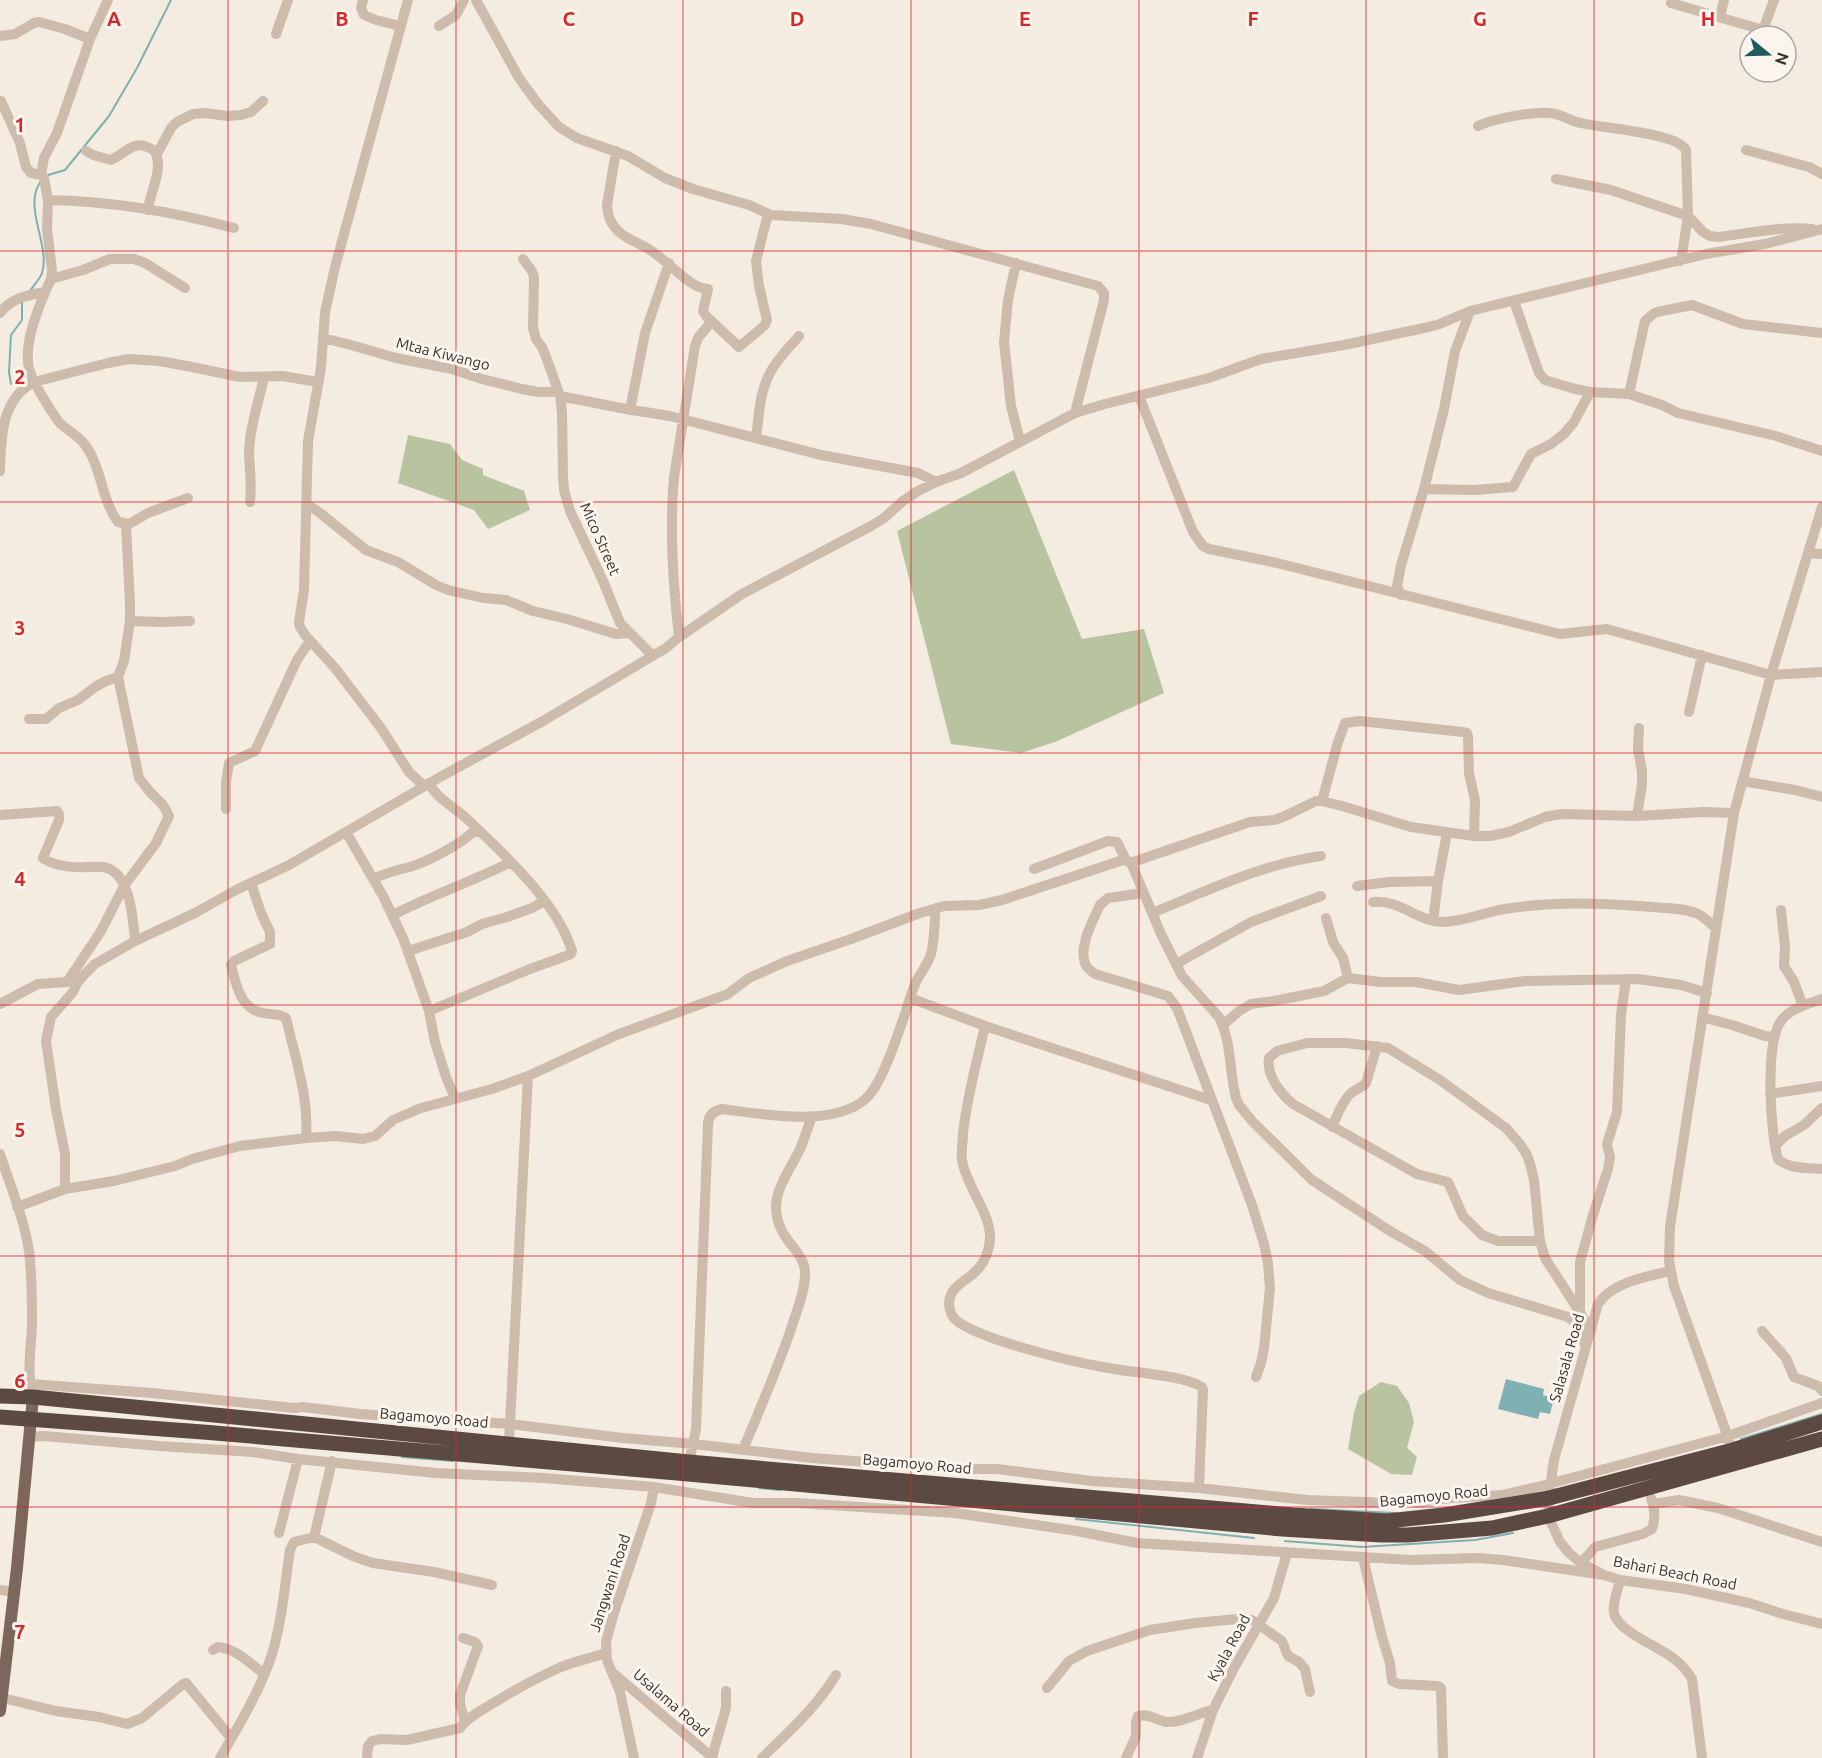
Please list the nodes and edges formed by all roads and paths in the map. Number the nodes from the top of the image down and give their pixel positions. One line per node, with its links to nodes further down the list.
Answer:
1 (108, 0): 15 (street)
2 (288, 0): 13 (street)
3 (363, 0): 11 (street)
4 (408, 0): 11 (street)
5 (464, 0): 12 (street)
6 (476, 0): 21 (street)
7 (1724, 0): 10 (street)
8 (1774, 0): 10 (street)
9 (1671, 3): 10 (street)
10 (1720, 17)
11 (400, 26): 45 (street)
12 (439, 27)
13 (276, 34)
14 (0, 36): 15 (street)
15 (90, 39): 24 (street)
16 (0, 101): 24 (street)
17 (263, 101): 22 (street)
18 (1478, 126): 29 (street)
19 (1746, 150): 23 (street)
20 (86, 151): 22 (street)
21 (616, 151): 28 (street); 34 (street)
22 (157, 154): 27 (street)
23 (1822, 174)
24 (41, 175): 26 (street)
25 (1556, 179): 29 (street)
26 (48, 200): 27 (street); 36 (street)
27 (148, 210): 30 (street)
28 (768, 214): 35 (street); 42 (street)
29 (1688, 216): 31 (street); 33 (street)
30 (234, 228)
31 (1820, 229): 33 (street)
32 (523, 259): 49 (street, Mico Street)
33 (1681, 261): 39 (street)
34 (669, 263): 42 (street); 53 (street)
35 (1016, 263): 54 (street); 58 (street)
36 (51, 279): 37 (street); 38 (street)
37 (184, 288)
38 (45, 292): 41 (street); 47 (street)
39 (1515, 301): 40 (street); 50 (street)
40 (1470, 311): 52 (street); 62 (street)
41 (0, 313)
42 (712, 321): 55 (street)
43 (1822, 333): 51 (street)
44 (799, 336): 57 (street)
45 (323, 338): 48 (street); 49 (street, Mtaa Kiwango)
46 (264, 376): 47 (street); 48 (street); 64 (street)
47 (34, 382): 56 (street); 67 (street)
48 (318, 382): 65 (street)
49 (558, 390): 53 (street, Mtaa Kiwango); 73 (street, Mico Street)
50 (1590, 392): 51 (street); 62 (street)
51 (1629, 394): 59 (street)
52 (1139, 396): 54 (street); 70 (street)
53 (630, 410): 55 (street, Mtaa Kiwango)
54 (1075, 413): 58 (street)
55 (682, 419): 57 (street, Mtaa Kiwango); 74 (street)
56 (1, 432): 60 (street)
57 (756, 438): 61 (street, Mtaa Kiwango)
58 (1020, 441): 61 (street)
59 (1822, 451)
60 (0, 471)
61 (936, 482): 74 (street)
62 (1424, 489): 70 (street)
63 (188, 498): 67 (street)
64 (250, 502)
65 (307, 504): 73 (street); 75 (street)
66 (1822, 507): 68 (street)
67 (126, 525): 71 (street)
68 (1808, 553): 69 (street); 79 (street)
69 (1822, 554)
70 (1401, 595): 76 (street)
71 (130, 621): 72 (street); 80 (street)
72 (190, 621)
73 (629, 633): 77 (street, Mico Street)
74 (679, 637): 77 (street)
75 (310, 641): 85 (street); 88 (street)
76 (1702, 655): 79 (street); 81 (street)
77 (653, 656): 85 (street)
78 (1822, 672): 79 (street)
79 (1771, 675): 84 (street)
80 (118, 677): 82 (street); 103 (street)
81 (1689, 712)
82 (29, 719)
83 (1639, 728): 91 (street)
84 (1742, 781): 86 (street); 89 (street)
85 (427, 784): 92 (street); 93 (street)
86 (1822, 797)
87 (1322, 801): 94 (street); 95 (street); 97 (street)
88 (226, 809)
89 (1734, 813): 91 (street); 115 (street)
90 (0, 815): 103 (street)
91 (1637, 816): 95 (street)
92 (346, 832): 100 (street); 102 (street)
93 (479, 832): 98 (street); 100 (street)
94 (1447, 833): 95 (street); 101 (street)
95 (1474, 836)
96 (1321, 856): 111 (street)
97 (1128, 861): 99 (street); 105 (street); 109 (street)
98 (511, 862): 107 (street); 112 (street)
99 (1034, 868)
100 (373, 879): 112 (street)
101 (1438, 881): 104 (street); 114 (street)
102 (251, 883): 116 (street); 142 (street)
103 (124, 886): 116 (street); 122 (street)
104 (1357, 886)
105 (1143, 893): 111 (street); 138 (street)
106 (1321, 896): 118 (street)
107 (544, 901): 117 (street); 128 (street)
108 (1372, 902): 114 (street)
109 (936, 908): 124 (street); 134 (street)
110 (1781, 910): 127 (street)
111 (1152, 913): 118 (street)
112 (393, 915): 117 (street)
113 (1326, 918): 120 (street)
114 (1433, 921): 115 (street)
115 (1716, 928): 123 (street)
116 (135, 941): 119 (street)
117 (408, 951): 128 (street)
118 (1176, 964): 130 (street)
119 (83, 976): 122 (street); 146 (street)
120 (1348, 978): 121 (street); 130 (street)
121 (1626, 979): 123 (street); 150 (street)
122 (67, 982): 126 (street)
123 (1707, 993): 129 (street)
124 (910, 998): 131 (street); 140 (street)
125 (1822, 999): 127 (street)
126 (0, 1004)
127 (1803, 1006): 132 (street)
128 (429, 1011): 137 (street)
129 (1702, 1017): 132 (street); 149 (street)
130 (1223, 1025): 153 (street)
131 (985, 1026): 138 (street); 173 (street)
132 (1775, 1036): 136 (street)
133 (1377, 1046): 141 (street); 141 (street); 148 (street)
134 (528, 1076): 137 (street); 162 (street)
135 (1822, 1086): 136 (street)
136 (1770, 1094): 143 (street)
137 (456, 1098): 142 (street)
138 (1211, 1100): 154 (street)
139 (1822, 1108): 143 (street)
140 (812, 1117): 166 (street); 167 (street)
141 (1332, 1127): 148 (street)
142 (306, 1138): 146 (street)
143 (1775, 1146): 145 (street)
144 (0, 1154): 147 (street)
145 (1822, 1169)
146 (65, 1189): 147 (street)
147 (17, 1207): 155 (street)
148 (1540, 1241): 150 (street)
149 (1670, 1271): 151 (street, Salasala Road); 168 (street)
150 (1580, 1312): 151 (street)
151 (1591, 1331): 153 (street, Salasala Road)
152 (1762, 1331): 156 (street)
153 (1586, 1347): 174 (street, Salasala Road)
154 (1256, 1377)
155 (32, 1391): 157 (highway, Bagamoyo Road); 160 (main road); 162 (street); 165 (highway, Bagamoyo Road)
156 (1822, 1391)
157 (0, 1396)
158 (1822, 1403): 168 (street)
159 (0, 1417): 160 (highway, Bagamoyo Road)
160 (30, 1420): 163 (main road); 176 (highway, Bagamoyo Road)
161 (1822, 1422): 168 (highway, Bagamoyo Road)
162 (510, 1424): 165 (street); 166 (street)
163 (29, 1437): 169 (street); 187 (main road)
164 (1822, 1439): 168 (highway, Bagamoyo Road)
165 (509, 1443): 171 (highway, Bagamoyo Road)
166 (694, 1444): 167 (street); 171 (street)
167 (743, 1450): 173 (street)
168 (1732, 1450): 174 (highway, Bagamoyo Road); 175 (highway, Bagamoyo Road)
169 (298, 1459): 170 (street); 177 (street)
170 (332, 1461): 172 (street); 178 (street)
171 (689, 1462): 174 (highway, Bagamoyo Road)
172 (654, 1487): 180 (street); 192 (street, Jangwani Road)
173 (1198, 1488): 174 (street)
174 (1550, 1491): 176 (street, Salasala Road)
175 (1651, 1496): 176 (highway, Bagamoyo Road); 179 (street); 182 (street)
176 (1548, 1516): 182 (street, Bahari Beach Road)
177 (279, 1533)
178 (314, 1537): 185 (street); 194 (street)
179 (1822, 1542)
180 (1287, 1553): 181 (street); 188 (street, Kyala Road)
181 (1363, 1558): 183 (street); 211 (street)
182 (1581, 1563): 183 (street, Bahari Beach Road)
183 (1604, 1575): 184 (street, Bahari Beach Road)
184 (1620, 1580): 189 (street, Bahari Beach Road); 212 (street)
185 (492, 1585)
186 (0, 1590): 187 (street)
187 (14, 1592): 199 (main road)
188 (1258, 1624): 196 (street); 198 (street); 200 (street, Kyala Road)
189 (1822, 1624)
190 (464, 1638): 202 (street)
191 (213, 1650): 194 (street)
192 (606, 1653): 193 (street, Jangwani Road); 202 (street)
193 (611, 1671): 204 (street, Usalama Road); 207 (street, Jangwani Road)
194 (264, 1674): 203 (street)
195 (836, 1675): 208 (street)
196 (1047, 1688)
197 (726, 1691): 204 (street)
198 (1310, 1692)
199 (3, 1698): 201 (main road); 203 (street)
200 (1213, 1710): 209 (street); 210 (street, Kyala Road)
201 (0, 1712)
202 (465, 1722): 206 (street)
203 (231, 1738): 205 (street)
204 (712, 1757)
205 (220, 1758)
206 (366, 1758)
207 (634, 1758)
208 (762, 1758)
209 (1126, 1758)
210 (1197, 1758)
211 (1443, 1758)
212 (1702, 1758)

